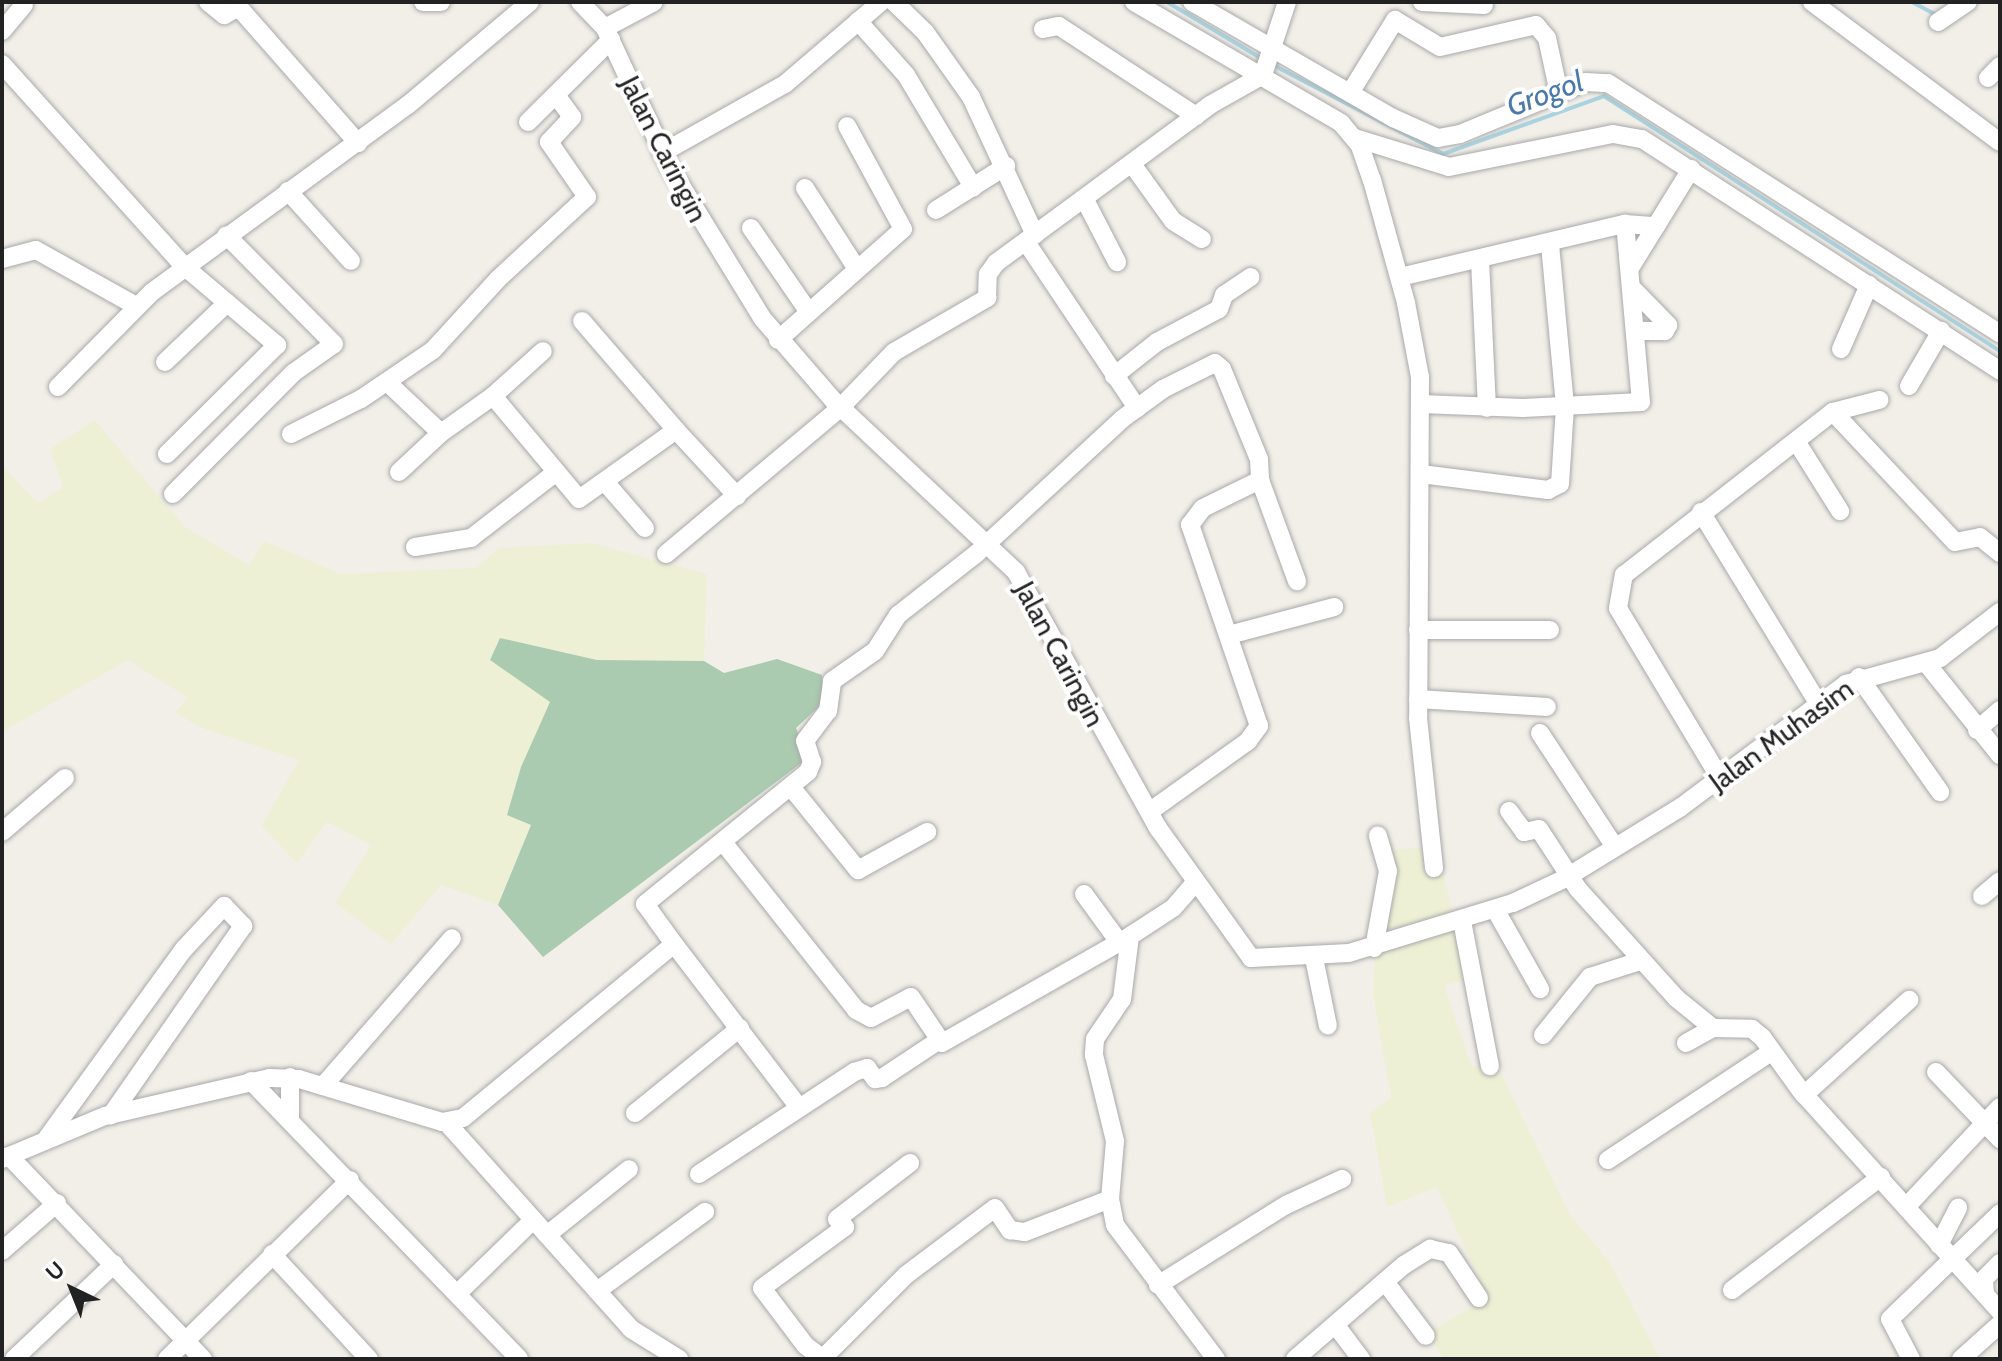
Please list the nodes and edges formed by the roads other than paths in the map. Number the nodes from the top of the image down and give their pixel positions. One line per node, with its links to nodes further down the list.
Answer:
1 (208, 2): 33 (street)
2 (423, 2): 3 (street)
3 (441, 2)
4 (530, 2): 33 (street)
5 (580, 2): 21 (street, Jalan Caringin)
6 (654, 2): 21 (street)
7 (881, 2): 17 (street)
8 (894, 2): 36 (street)
9 (1134, 2): 24 (street)
10 (1192, 2): 22 (street)
11 (1287, 2): 22 (street)
12 (1422, 2): 16 (street)
13 (1812, 2): 32 (street)
14 (1968, 2): 18 (street)
15 (24, 5): 20 (street)
16 (1484, 5)
17 (858, 21): 34 (street); 38 (street)
18 (1938, 22)
19 (1043, 29): 28 (street)
20 (2, 31)
21 (608, 34): 27 (street); 34 (street, Jalan Caringin)
22 (1273, 53): 24 (street); 25 (street)
23 (2, 64): 54 (street)
24 (1264, 74): 28 (street); 31 (street)
25 (1350, 93): 26 (street); 26 (street)
26 (1559, 93): 67 (street)
27 (556, 95): 29 (street); 74 (street)
28 (1196, 116): 35 (street)
29 (528, 122)
30 (847, 126): 56 (street)
31 (1355, 138): 37 (street); 58 (street)
32 (2000, 142)
33 (358, 143): 40 (street)
34 (662, 153): 68 (street, Jalan Caringin)
35 (1132, 164): 41 (street); 48 (street)
36 (1006, 166): 38 (street); 47 (street)
37 (1691, 169): 44 (street); 59 (street)
38 (973, 187): 42 (street)
39 (805, 188): 56 (street)
40 (288, 191): 46 (street); 52 (street)
41 (1085, 200): 47 (street); 53 (street)
42 (936, 210)
43 (1625, 224): 44 (street); 49 (street); 55 (street)
44 (1656, 226): 55 (street)
45 (751, 228): 63 (street)
46 (226, 235): 54 (street); 95 (street)
47 (1031, 238): 73 (street); 81 (street)
48 (1202, 239)
49 (1550, 243): 51 (street); 80 (street)
50 (2, 259): 62 (street)
51 (1480, 260): 58 (street); 83 (street)
52 (351, 261)
53 (1117, 262)
54 (185, 267): 61 (street); 62 (street)
55 (1630, 268): 60 (street)
56 (857, 269): 63 (street)
57 (1251, 277): 73 (street)
58 (1400, 277): 79 (street)
59 (1869, 285): 66 (street); 69 (street)
60 (1632, 288): 65 (street); 65 (street)
61 (227, 303): 71 (street); 89 (street)
62 (136, 306): 76 (street)
63 (808, 311): 68 (street)
64 (582, 321): 85 (street)
65 (1636, 331): 80 (street)
66 (1941, 331): 72 (street); 75 (street)
67 (2000, 334)
68 (778, 340): 81 (street, Jalan Caringin)
69 (1841, 349)
70 (543, 351): 77 (street)
71 (165, 362)
72 (2000, 371)
73 (1114, 376): 82 (street)
74 (387, 382): 86 (street); 87 (street)
75 (1909, 386)
76 (58, 387)
77 (493, 396): 86 (street); 91 (street)
78 (1879, 400): 84 (street)
79 (1421, 404): 83 (street); 92 (street)
80 (1565, 406): 83 (street); 92 (street)
81 (841, 407): 96 (street); 100 (street, Jalan Caringin)
82 (1137, 408): 93 (street); 100 (street)
83 (1487, 408)
84 (1833, 412): 88 (street); 102 (street)
85 (676, 430): 94 (street); 96 (street)
86 (441, 433): 90 (street)
87 (291, 434)
88 (1796, 441): 97 (street); 98 (street)
89 (167, 454)
90 (399, 472)
91 (555, 473): 94 (street); 101 (street)
92 (1421, 474): 107 (street)
93 (1260, 480): 104 (street); 109 (street)
94 (605, 482): 99 (street)
95 (173, 494)
96 (737, 496): 103 (street)
97 (1840, 511)
98 (1701, 512): 113 (street); 120 (street)
99 (645, 528)
100 (989, 543): 121 (street); 124 (street, Jalan Caringin)
101 (415, 547)
102 (2000, 553)
103 (666, 554)
104 (1297, 581)
105 (1334, 607): 109 (street)
106 (2000, 612): 110 (street, Jalan Muhasim)
107 (1418, 630): 108 (street); 112 (street)
108 (1550, 630)
109 (1229, 635): 124 (street)
110 (1927, 664): 111 (street, Jalan Muhasim); 116 (street)
111 (1859, 677): 113 (street, Jalan Muhasim); 122 (street)
112 (1418, 699): 114 (street); 130 (street)
113 (1818, 703): 120 (street, Jalan Muhasim)
114 (1547, 707)
115 (2000, 710): 116 (street)
116 (1977, 730): 118 (street)
117 (1540, 733): 129 (street)
118 (2000, 755)
119 (65, 778): 125 (street)
120 (1720, 778): 129 (street, Jalan Muhasim)
121 (791, 787): 126 (street); 128 (street)
122 (1940, 792)
123 (1509, 811): 131 (street)
124 (1149, 812): 133 (street, Jalan Caringin)
125 (2, 832)
126 (927, 832)
127 (1378, 835): 141 (street)
128 (723, 842): 140 (street); 150 (street)
129 (1613, 844): 131 (street, Jalan Muhasim)
130 (1434, 868)
131 (1567, 875): 136 (street, Jalan Muhasim); 143 (street)
132 (2000, 881): 135 (street)
133 (1194, 884): 139 (street); 142 (street, Jalan Caringin)
134 (1084, 894): 139 (street)
135 (1982, 896)
136 (1495, 909): 137 (street, Jalan Muhasim); 144 (street)
137 (1462, 921): 141 (street, Jalan Muhasim); 153 (street)
138 (452, 938): 157 (street)
139 (1124, 939): 150 (street); 176 (street)
140 (674, 944): 147 (street); 164 (street)
141 (1374, 948): 142 (street, Jalan Muhasim)
142 (1314, 958): 146 (street)
143 (1640, 961): 148 (street); 149 (street)
144 (1540, 989)
145 (1909, 1000): 158 (street)
146 (1328, 1026)
147 (740, 1028): 159 (street); 161 (street)
148 (1713, 1028): 151 (street); 152 (street)
149 (1543, 1035)
150 (938, 1041): 159 (street)
151 (1686, 1043)
152 (1771, 1052): 158 (street); 169 (street)
153 (1490, 1066)
154 (1936, 1072): 165 (street)
155 (290, 1077): 156 (street); 157 (street); 163 (street)
156 (251, 1081): 162 (street); 163 (street)
157 (323, 1086): 164 (street)
158 (1804, 1095): 173 (street)
159 (798, 1106): 172 (street)
160 (2000, 1107): 165 (street)
161 (635, 1113)
162 (111, 1115): 166 (street); 166 (street)
163 (290, 1119): 175 (street)
164 (447, 1123): 182 (street)
165 (1985, 1123): 167 (street); 178 (street)
166 (47, 1139): 168 (street)
167 (2000, 1139)
168 (6, 1158): 177 (street)
169 (1608, 1160)
170 (910, 1163): 209 (street)
171 (629, 1169): 183 (street)
172 (699, 1174)
173 (1881, 1177): 178 (street); 192 (street)
174 (1342, 1179): 191 (street)
175 (350, 1180): 186 (street); 194 (street)
176 (1110, 1199): 191 (street); 209 (street)
177 (57, 1203): 185 (street); 189 (street)
178 (1906, 1207): 184 (street)
179 (1958, 1208): 184 (street)
180 (705, 1212): 193 (street)
181 (2000, 1213): 187 (street)
182 (533, 1220): 183 (street); 194 (street)
183 (547, 1235): 193 (street)
184 (1939, 1245): 187 (street)
185 (2, 1251)
186 (272, 1254): 201 (street); 206 (street)
187 (1953, 1260): 195 (street); 213 (street)
188 (2000, 1263): 195 (street)
189 (114, 1264): 201 (street); 203 (street)
190 (1386, 1283): 196 (street); 199 (street); 200 (street)
191 (1158, 1285): 210 (street)
192 (1732, 1290)
193 (597, 1291): 208 (street)
194 (457, 1294): 207 (street)
195 (1985, 1294): 197 (street)
196 (1479, 1298)
197 (2000, 1311)
198 (2000, 1324): 214 (street)
199 (1337, 1327): 211 (street); 212 (street)
200 (1426, 1336)
201 (187, 1341): 204 (street); 205 (street)
202 (2, 1346): 203 (street)
203 (15, 1359)
204 (167, 1359)
205 (203, 1359)
206 (369, 1359)
207 (519, 1359)
208 (679, 1359)
209 (822, 1359)
210 (1216, 1359)
211 (1295, 1359)
212 (1361, 1359)
213 (1911, 1359)
214 (1961, 1359)

